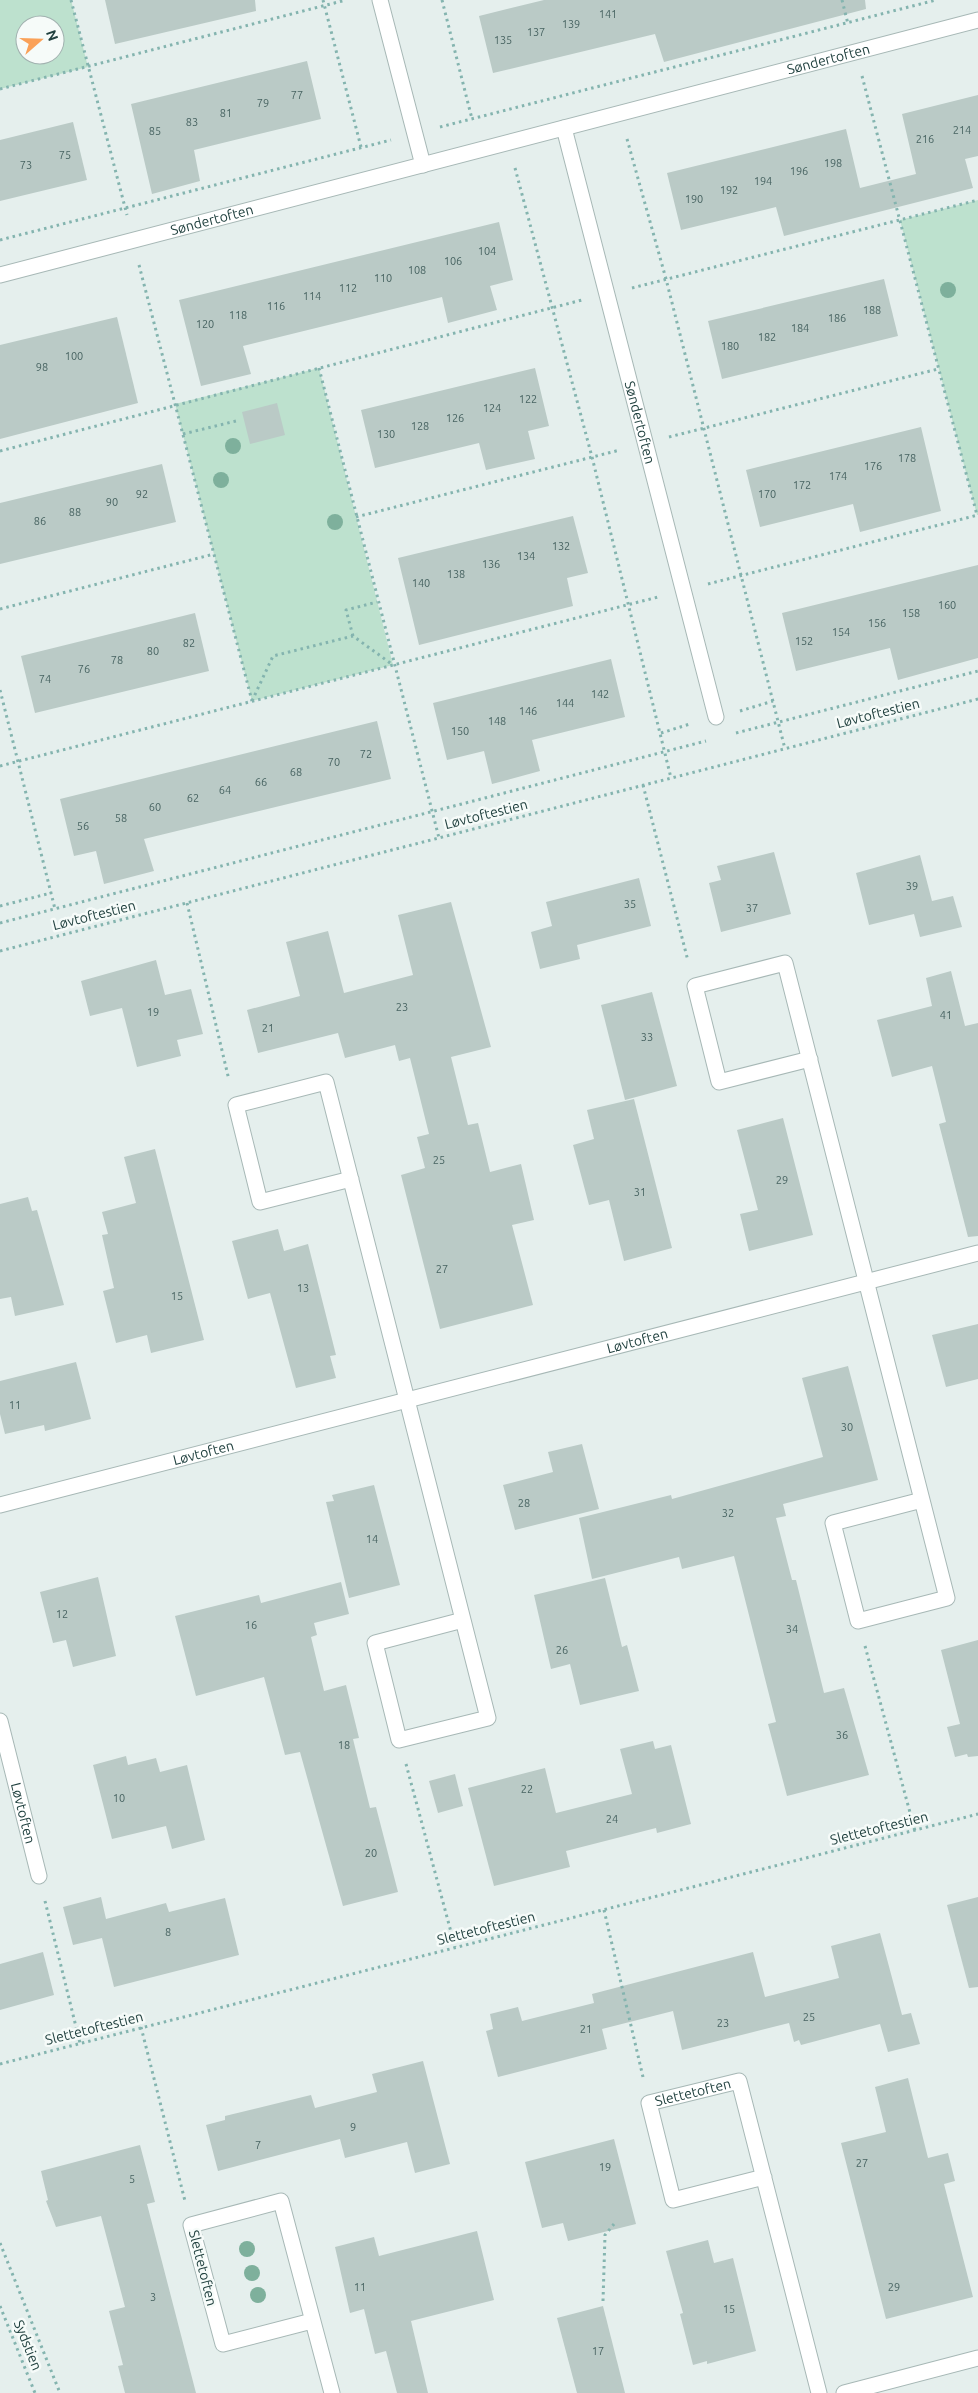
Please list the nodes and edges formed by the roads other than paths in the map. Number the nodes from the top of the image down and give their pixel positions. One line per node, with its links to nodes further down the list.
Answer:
1 (380, 0): 4 (street)
2 (978, 20): 3 (street, Søndertoften)
3 (564, 128): 4 (street, Søndertoften); 6 (street, Søndertoften)
4 (423, 165): 5 (street, Søndertoften)
5 (0, 275)
6 (716, 717)
7 (810, 1059): 7 (street); 10 (street)
8 (350, 1179): 8 (street); 11 (street)
9 (978, 1252): 10 (street, Løvtoften)
10 (866, 1281): 11 (street, Løvtoften); 12 (street)
11 (407, 1400): 13 (street, Løvtoften); 14 (street)
12 (922, 1500): 12 (street)
13 (0, 1505)
14 (463, 1620): 14 (street)
15 (0, 1721): 16 (street, Løvtoften)
16 (39, 1876)
17 (764, 2177): 17 (street, Slettetoften); 21 (street, Slettetoften)
18 (312, 2320): 18 (street, Slettetoften); 20 (street, Slettetoften)
19 (978, 2358): 22 (street)
20 (332, 2393)
21 (819, 2393)
22 (844, 2393)

